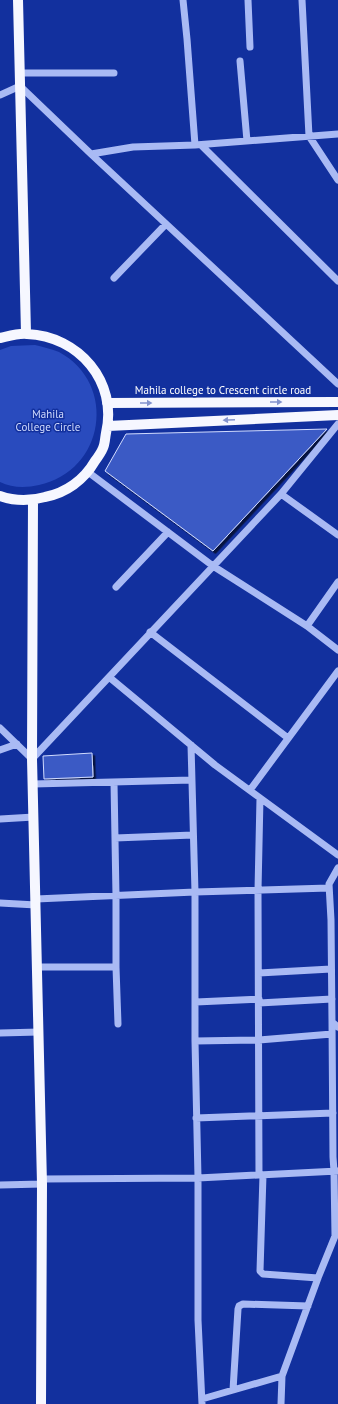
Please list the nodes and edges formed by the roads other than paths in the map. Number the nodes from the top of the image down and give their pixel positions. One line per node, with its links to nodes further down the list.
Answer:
1 (18, 0): 7 (main road)
2 (183, 0): 14 (street)
3 (248, 0): 5 (street)
4 (302, 0): 12 (street)
5 (250, 47)
6 (240, 61): 13 (street)
7 (20, 73): 8 (street); 9 (main road)
8 (114, 74)
9 (20, 86): 10 (street); 15 (street); 20 (main road)
10 (0, 95)
11 (338, 134): 12 (street)
12 (309, 136): 13 (street); 16 (street)
13 (247, 141): 14 (street)
14 (198, 145): 15 (street); 19 (street)
15 (91, 154): 17 (street)
16 (338, 180)
17 (166, 224): 18 (street); 22 (street)
18 (114, 278)
19 (338, 281)
20 (26, 333): 21 (main road); 24 (main road)
21 (0, 338)
22 (338, 384)
23 (338, 402): 24 (main road, Mahila college to Crescent circle road, one-way to 23)
24 (107, 403): 27 (main road)
25 (338, 415): 27 (main road, one-way to 27)
26 (338, 424): 29 (street)
27 (108, 426): 28 (main road)
28 (88, 472): 31 (main road); 32 (street)
29 (281, 494): 33 (street); 34 (street)
30 (0, 496): 31 (main road)
31 (33, 500): 47 (main road)
32 (168, 532): 34 (street); 36 (street)
33 (338, 535)
34 (213, 566): 37 (street); 38 (street)
35 (338, 582): 37 (street)
36 (116, 587)
37 (307, 626): 39 (street)
38 (150, 632): 41 (street); 43 (street)
39 (338, 650)
40 (338, 671): 43 (street)
41 (109, 677): 45 (street); 47 (street)
42 (0, 728): 44 (street)
43 (288, 738): 51 (street)
44 (17, 744): 46 (street); 47 (street)
45 (191, 745): 48 (street); 51 (street)
46 (0, 750)
47 (32, 759): 50 (main road)
48 (192, 780): 49 (street); 55 (street)
49 (114, 782): 50 (street); 56 (street)
50 (33, 784): 53 (main road)
51 (250, 790): 52 (street)
52 (260, 798): 57 (street); 60 (street)
53 (34, 816): 54 (street); 64 (main road)
54 (0, 819)
55 (194, 835): 56 (street); 61 (street)
56 (115, 838): 62 (street)
57 (338, 855)
58 (338, 868): 59 (street)
59 (329, 888): 60 (street); 67 (street)
60 (258, 890): 61 (street); 68 (street)
61 (195, 892): 62 (street); 71 (street)
62 (116, 896): 64 (street); 66 (street)
63 (0, 902): 64 (street)
64 (36, 902): 65 (main road)
65 (37, 967): 66 (street); 75 (main road)
66 (116, 967): 73 (street)
67 (331, 969): 68 (street); 69 (street)
68 (258, 972): 70 (street)
69 (332, 999): 70 (street); 72 (street)
70 (259, 1001): 71 (street); 78 (street)
71 (196, 1002): 79 (street)
72 (332, 1022): 74 (street); 77 (street)
73 (118, 1024)
74 (338, 1027)
75 (39, 1032): 76 (street); 86 (main road)
76 (0, 1033)
77 (332, 1034): 78 (street); 80 (street)
78 (259, 1040): 79 (street); 81 (street)
79 (195, 1041): 82 (street)
80 (333, 1113): 81 (street); 83 (street)
81 (258, 1116): 82 (street); 84 (street)
82 (196, 1118): 85 (street)
83 (336, 1171): 84 (street); 88 (street)
84 (261, 1175): 85 (street); 89 (street)
85 (198, 1178): 86 (street); 93 (street)
86 (42, 1182): 87 (street); 94 (main road)
87 (0, 1185)
88 (337, 1234): 89 (street)
89 (318, 1278): 90 (street)
90 (308, 1306): 91 (street); 92 (street)
91 (282, 1376): 92 (street); 95 (street)
92 (232, 1390): 93 (street)
93 (202, 1401)
94 (41, 1404)
95 (281, 1404)

